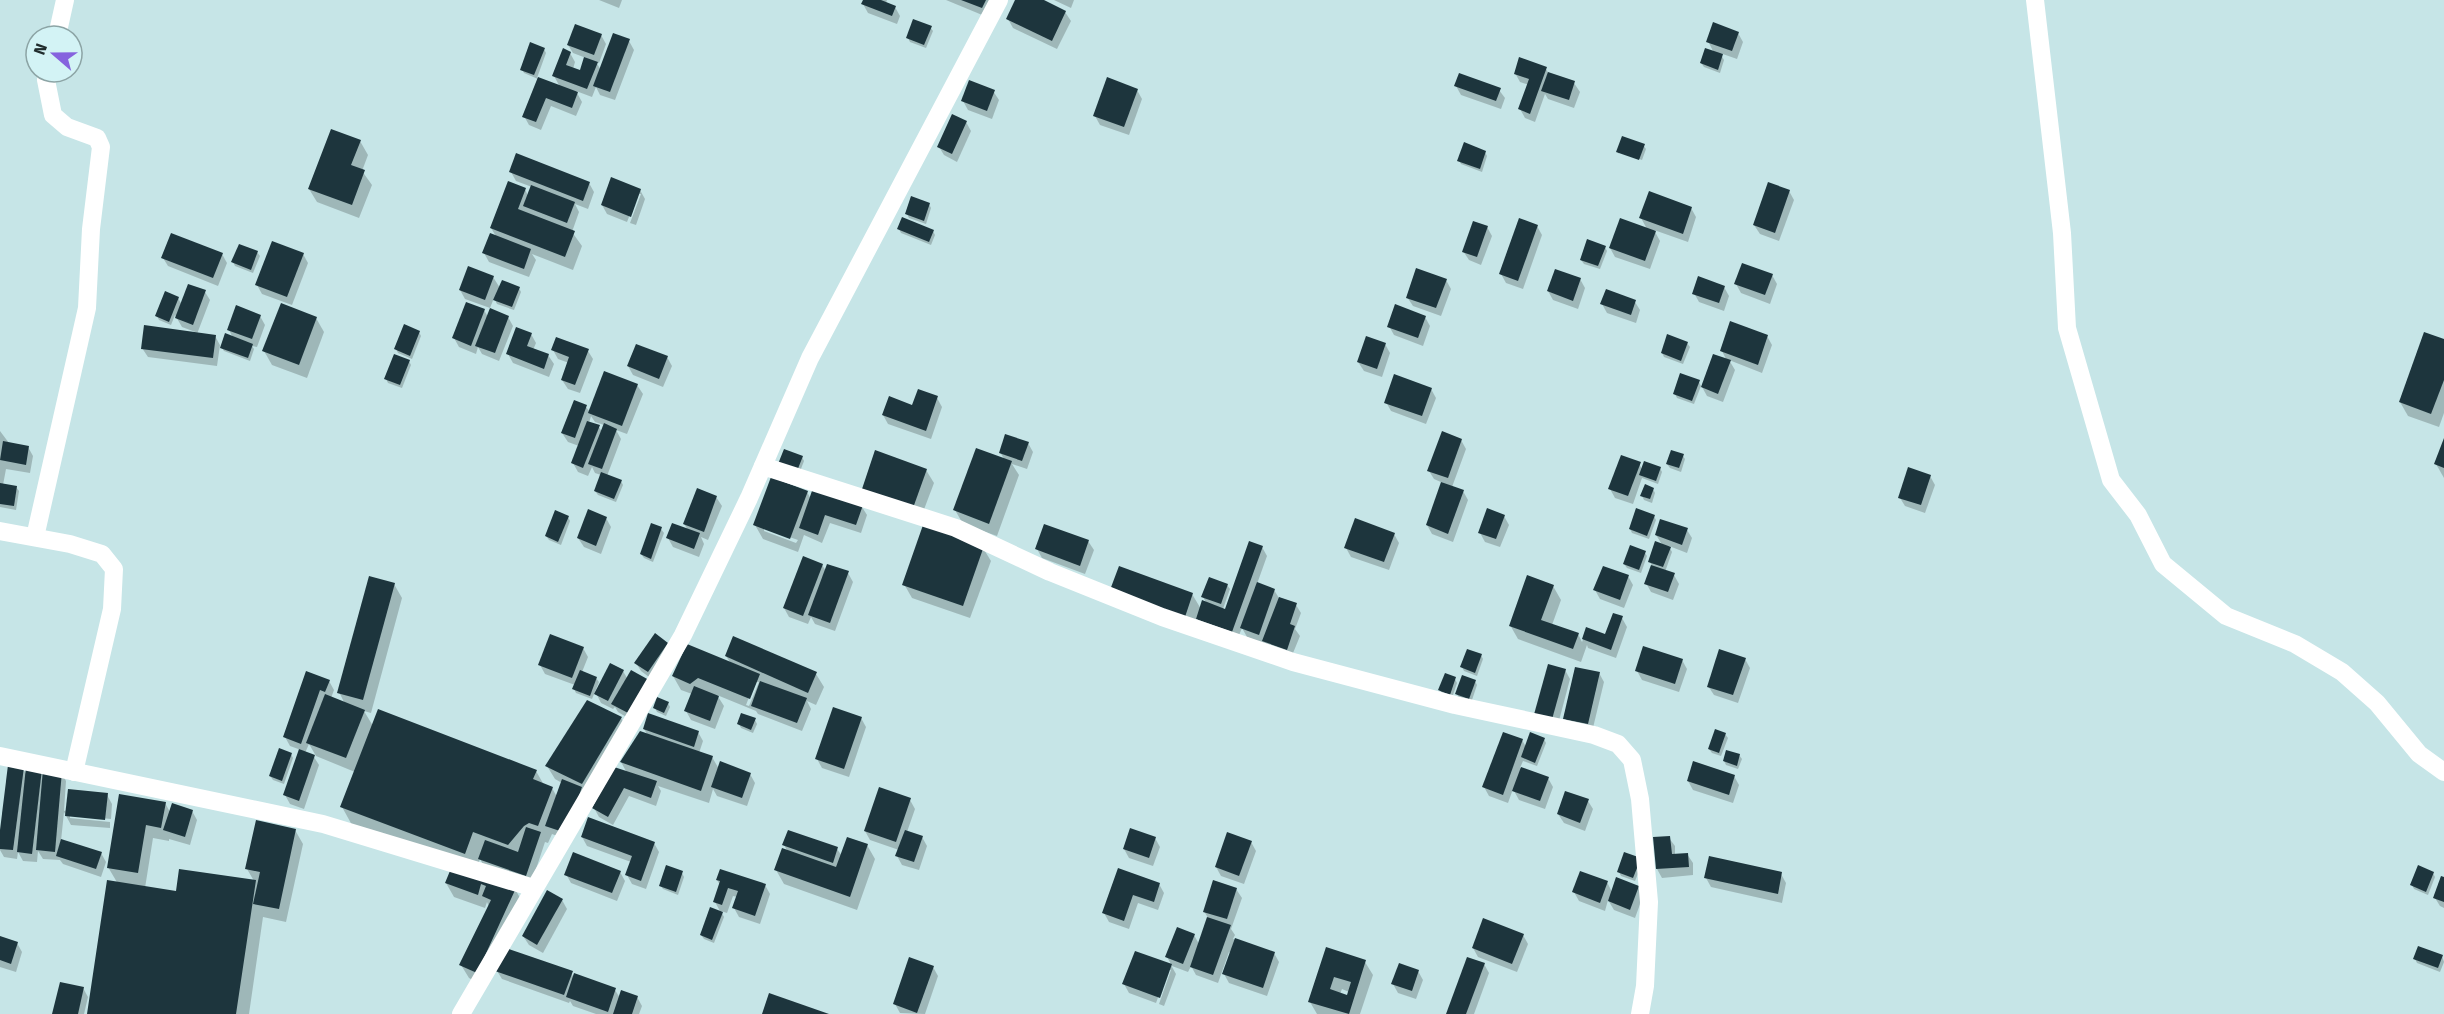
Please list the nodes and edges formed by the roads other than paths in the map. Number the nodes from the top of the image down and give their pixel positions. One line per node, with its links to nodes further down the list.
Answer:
1 (65, 0): 4 (street)
2 (999, 0): 6 (street)
3 (2035, 0): 11 (street)
4 (60, 24)
5 (47, 84): 8 (street)
6 (762, 466): 12 (street); 14 (street)
7 (0, 531): 8 (street)
8 (35, 537): 10 (street)
9 (0, 756): 10 (street)
10 (74, 772): 12 (street)
11 (2444, 772)
12 (534, 888): 13 (street)
13 (461, 1014)
14 (1640, 1014)

